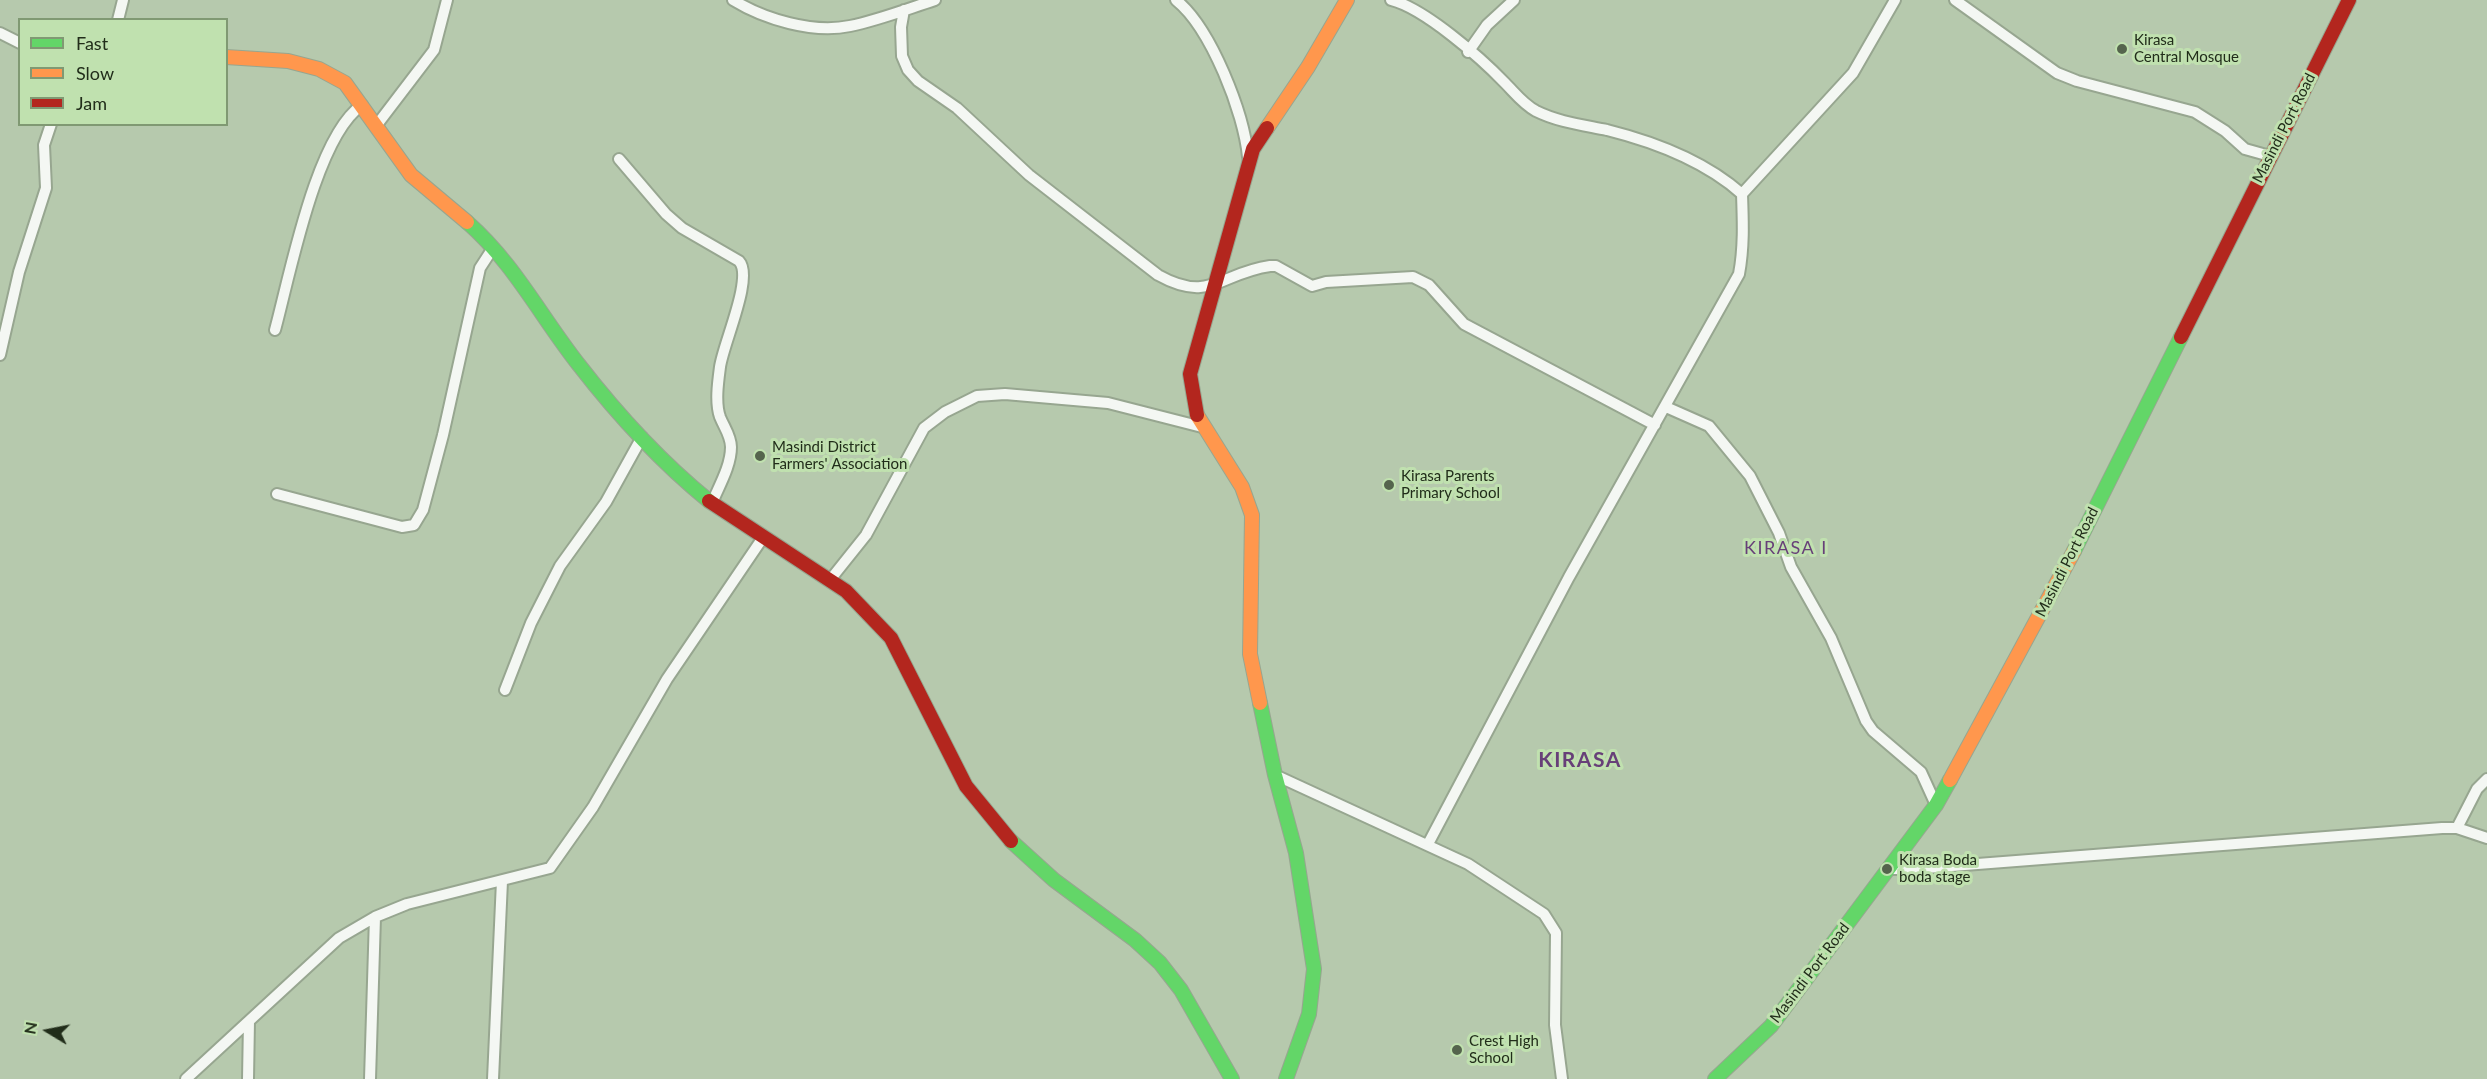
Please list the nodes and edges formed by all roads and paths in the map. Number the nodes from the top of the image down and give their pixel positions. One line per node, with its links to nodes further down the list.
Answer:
1 (123, 0): 13 (street)
2 (447, 0): 20 (street)
3 (733, 0): 12 (street)
4 (935, 0): 12 (street)
5 (1347, 0): 23 (street)
6 (1391, 0): 16 (street)
7 (1514, 0): 16 (street)
8 (1895, 0): 24 (street)
9 (1955, 0): 21 (street)
10 (2349, 0): 21 (street, Masindi Port Road)
11 (1181, 2): 23 (street)
12 (904, 10): 26 (street)
13 (118, 18)
14 (0, 33): 15 (street)
15 (18, 42)
16 (1468, 52): 24 (street)
17 (228, 57): 18 (street)
18 (362, 105): 20 (street); 27 (street)
19 (50, 126): 28 (street)
20 (376, 126): 25 (street)
21 (2270, 156): 40 (street, Masindi Port Road)
22 (619, 159): 34 (street)
23 (1248, 160): 26 (street)
24 (1742, 194): 29 (street)
25 (493, 248): 32 (street); 33 (street)
26 (1216, 283): 30 (street); 31 (street)
27 (275, 330)
28 (0, 355)
29 (1666, 407): 30 (street); 40 (street)
30 (1655, 425): 43 (street)
31 (1202, 427): 36 (street); 38 (street)
32 (642, 437): 34 (street); 37 (street)
33 (277, 494)
34 (712, 503): 35 (street)
35 (762, 539): 36 (street); 45 (street)
36 (830, 580): 52 (street)
37 (506, 690)
38 (1275, 775): 43 (street); 53 (street)
39 (2487, 779): 41 (street)
40 (1936, 805): 44 (street, Masindi Port Road)
41 (2457, 828): 42 (street); 44 (street)
42 (2487, 838)
43 (1428, 844): 54 (street)
44 (1888, 869): 55 (street, Masindi Port Road)
45 (502, 881): 46 (street); 51 (street)
46 (375, 917): 47 (street); 50 (street)
47 (249, 1021): 48 (street); 49 (street)
48 (186, 1079)
49 (248, 1079)
50 (370, 1079)
51 (493, 1079)
52 (1232, 1079)
53 (1286, 1079)
54 (1562, 1079)
55 (1715, 1079)

